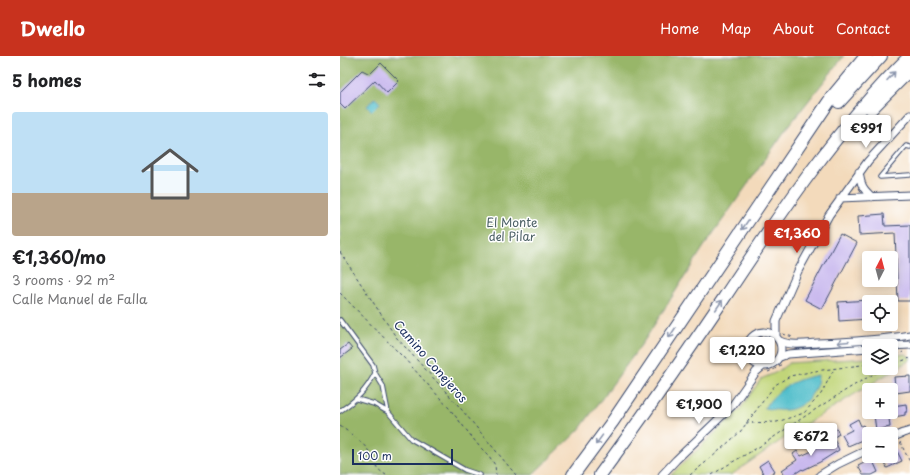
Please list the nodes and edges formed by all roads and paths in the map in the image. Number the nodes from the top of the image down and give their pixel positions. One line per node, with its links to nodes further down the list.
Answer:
1 (866, 56): 11 (highway)
2 (881, 56): 11 (highway)
3 (910, 56): 15 (highway, one-way to 3)
4 (910, 70): 6 (highway)
5 (910, 76): 6 (highway)
6 (867, 114): 15 (highway)
7 (910, 115): 9 (street)
8 (910, 147): 10 (lane)
9 (859, 172): 13 (street); 14 (street)
10 (910, 175)
11 (775, 181): 50 (highway, one-way to 50)
12 (910, 195): 13 (street)
13 (872, 197): 14 (street)
14 (840, 198): 19 (street)
15 (787, 204): 51 (highway, one-way to 15)
16 (340, 252): 49 (path, Camino Conejeros)
17 (340, 293): 48 (path)
18 (340, 320): 33 (lane)
19 (776, 321): 20 (street); 22 (street)
20 (764, 331): 22 (street); 28 (street)
21 (910, 334): 22 (street, one-way to 22)
22 (778, 338): 26 (street)
23 (910, 345): 24 (street)
24 (898, 346)
25 (862, 349): 26 (street)
26 (780, 357): 31 (street)
27 (910, 358): 29 (path)
28 (752, 360): 31 (street); 35 (street)
29 (898, 362)
30 (862, 365): 32 (path)
31 (763, 366): 35 (street)
32 (835, 369): 39 (path); 39 (path)
33 (375, 374): 36 (lane); 38 (lane)
34 (871, 375): 54 (path)
35 (747, 384): 52 (street)
36 (357, 399): 37 (lane); 38 (lane)
37 (340, 411)
38 (388, 412): 47 (lane)
39 (746, 424): 53 (path)
40 (340, 426): 46 (path)
41 (910, 431): 42 (street)
42 (898, 436)
43 (898, 443): 45 (path)
44 (862, 452): 55 (street)
45 (910, 462)
46 (386, 475)
47 (480, 475)
48 (496, 475)
49 (516, 475)
50 (573, 475)
51 (600, 475)
52 (662, 475)
53 (690, 475)
54 (712, 475)
55 (820, 475)

